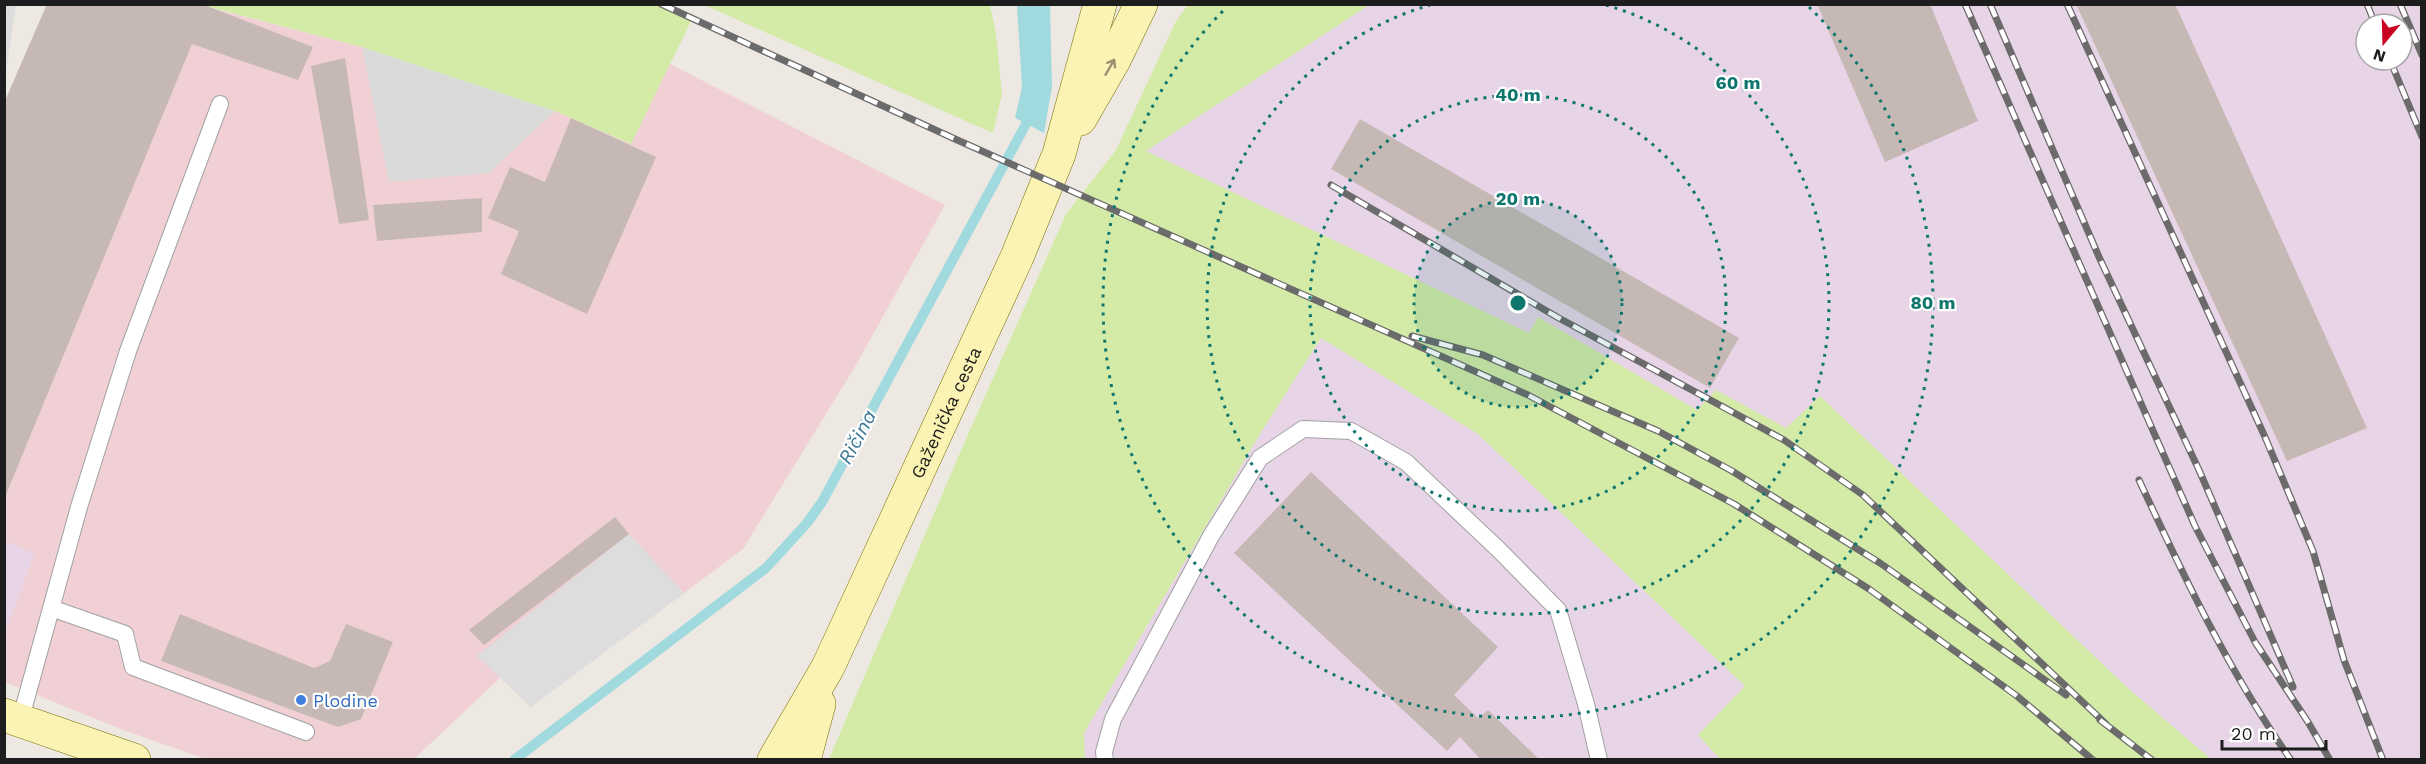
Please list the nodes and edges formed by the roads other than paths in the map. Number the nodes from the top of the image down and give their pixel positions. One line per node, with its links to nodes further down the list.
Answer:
1 (1100, 4): 4 (main road, Gaženička cesta)
2 (1141, 4): 4 (main road, Gaženička cesta, one-way to 2)
3 (220, 104): 5 (lane)
4 (1059, 154): 6 (main road, Gaženička cesta)
5 (51, 608): 7 (lane); 8 (lane)
6 (828, 667): 10 (main road, Gaženička cesta); 11 (main road, Gaženička cesta)
7 (13, 718): 9 (main road)
8 (306, 732)
9 (134, 759)
10 (774, 759)
11 (804, 759)
12 (1105, 759): 13 (lane)
13 (1599, 759)

